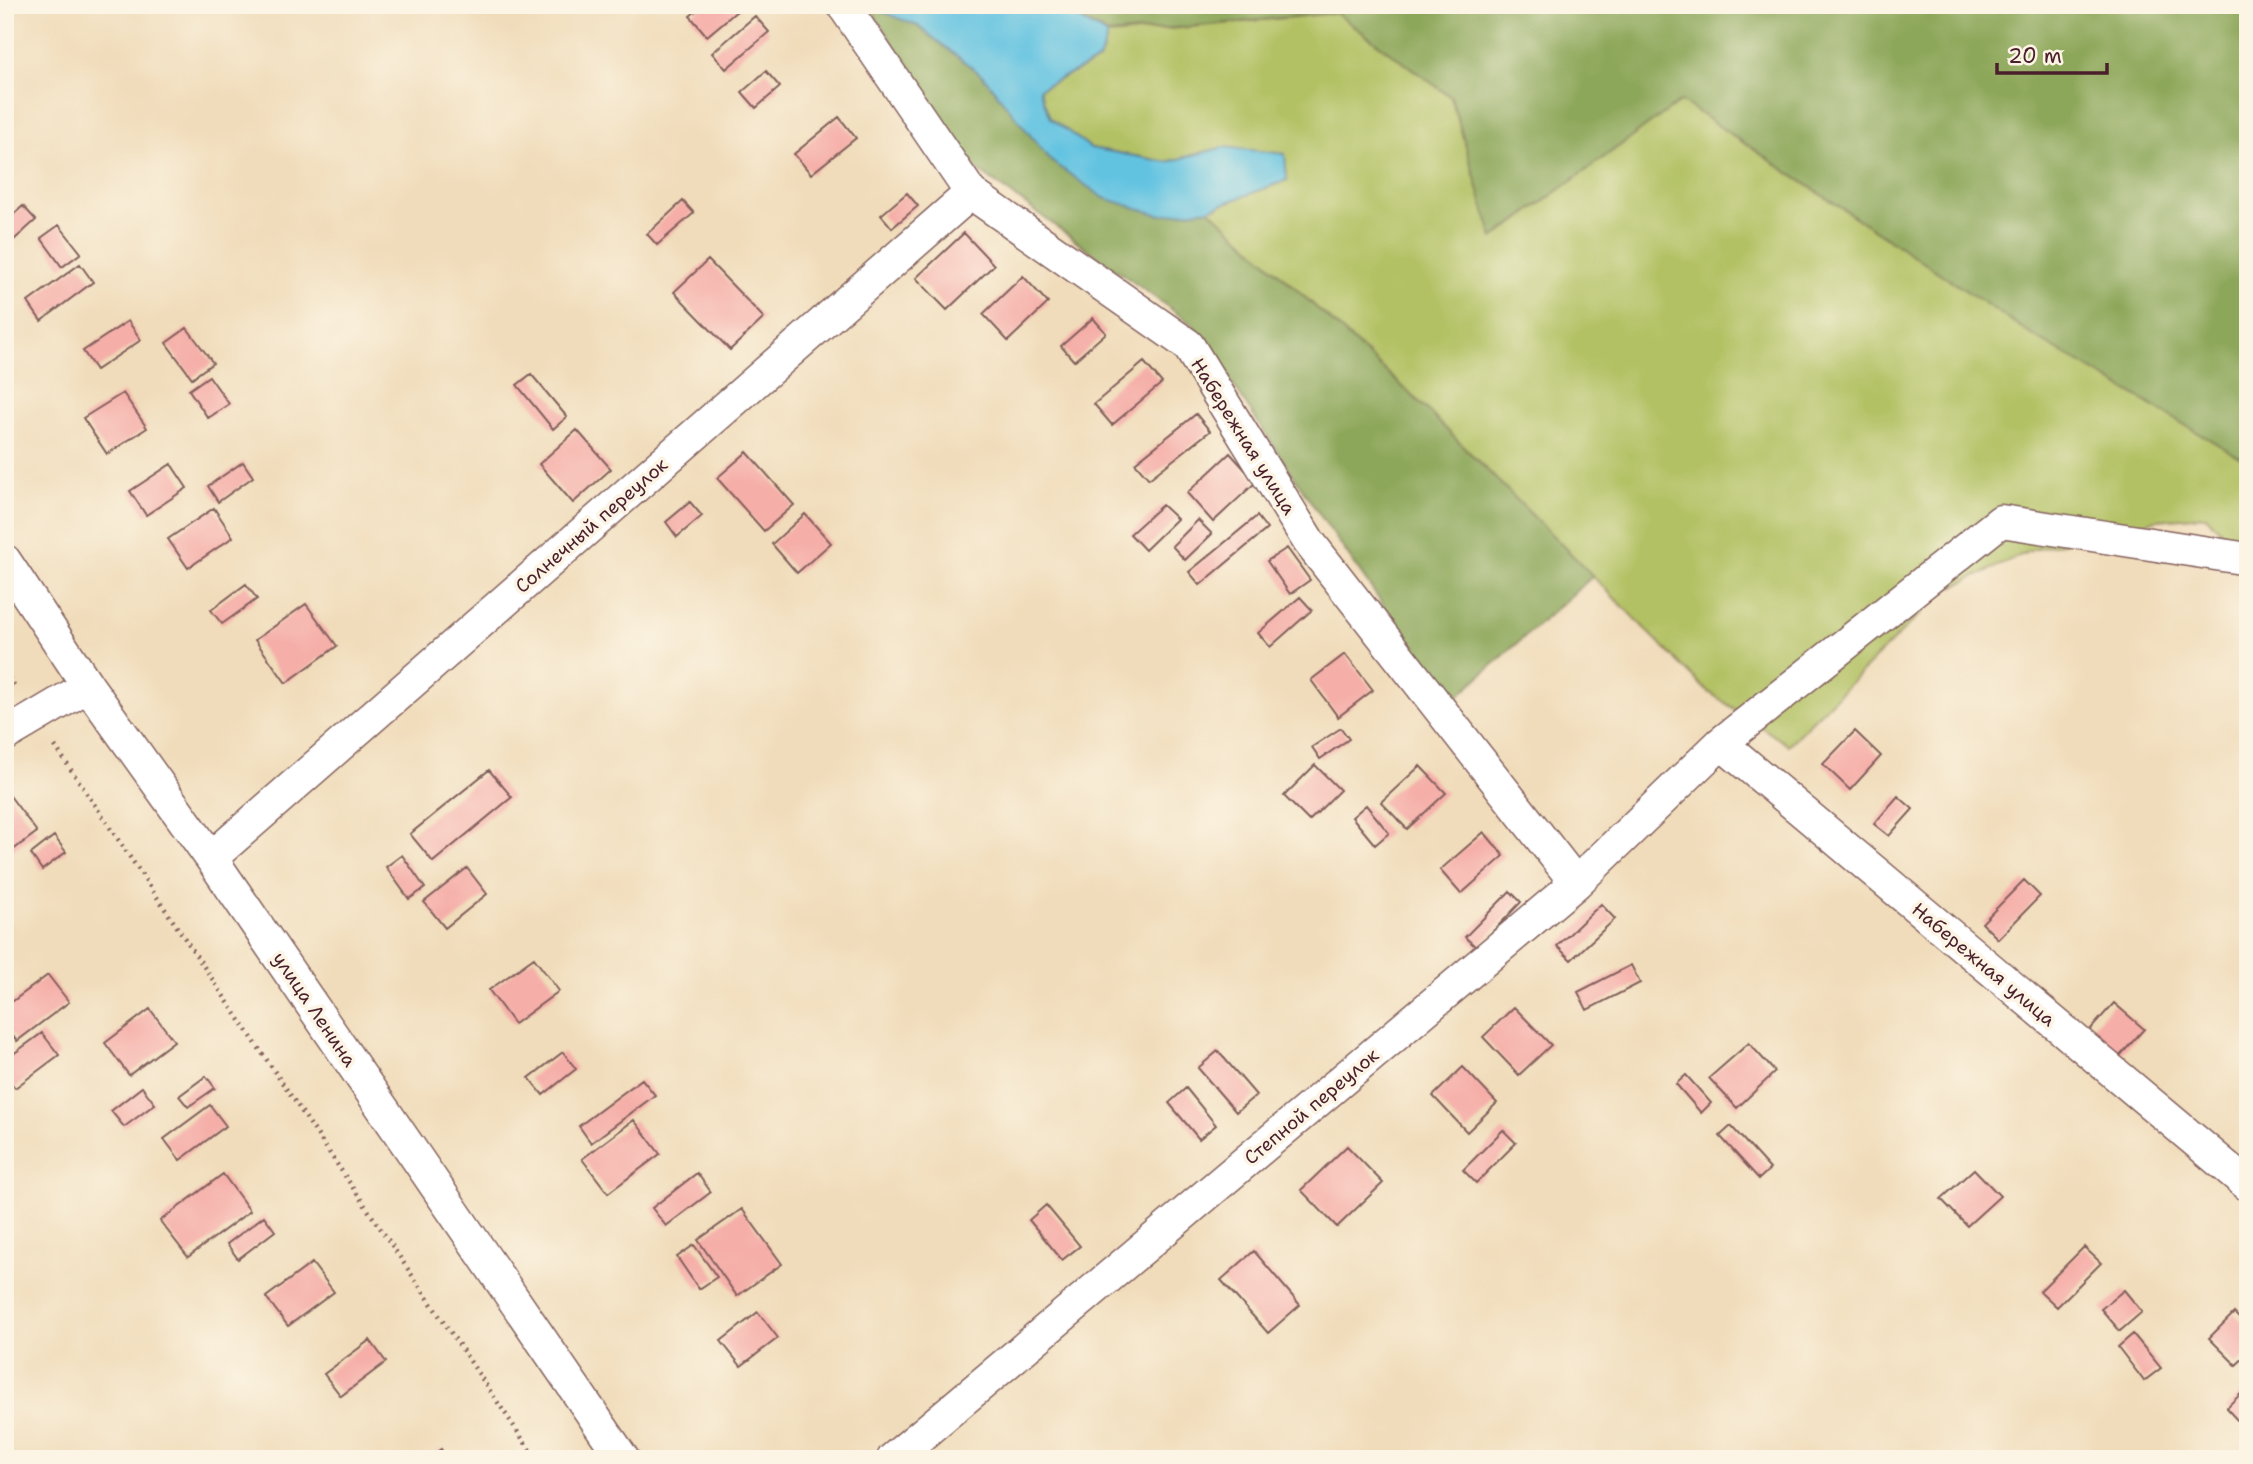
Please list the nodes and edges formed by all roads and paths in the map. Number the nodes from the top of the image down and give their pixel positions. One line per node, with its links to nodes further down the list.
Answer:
1 (843, 5): 2 (street, Набережная улица)
2 (971, 193): 10 (street, Солнечный переулок); 11 (street, Набережная улица)
3 (2248, 559): 9 (street, Степной переулок)
4 (5, 561): 6 (street, улица Ленина)
5 (5, 672): 7 (path)
6 (88, 686): 7 (street); 10 (street, улица Ленина)
7 (35, 717): 8 (street); 13 (path)
8 (5, 735)
9 (1721, 743): 11 (street, Степной переулок); 12 (street, Набережная улица)
10 (211, 858): 14 (street, улица Ленина)
11 (1576, 883): 15 (street, Степной переулок)
12 (2248, 1185)
13 (536, 1459)
14 (623, 1459)
15 (893, 1459)

